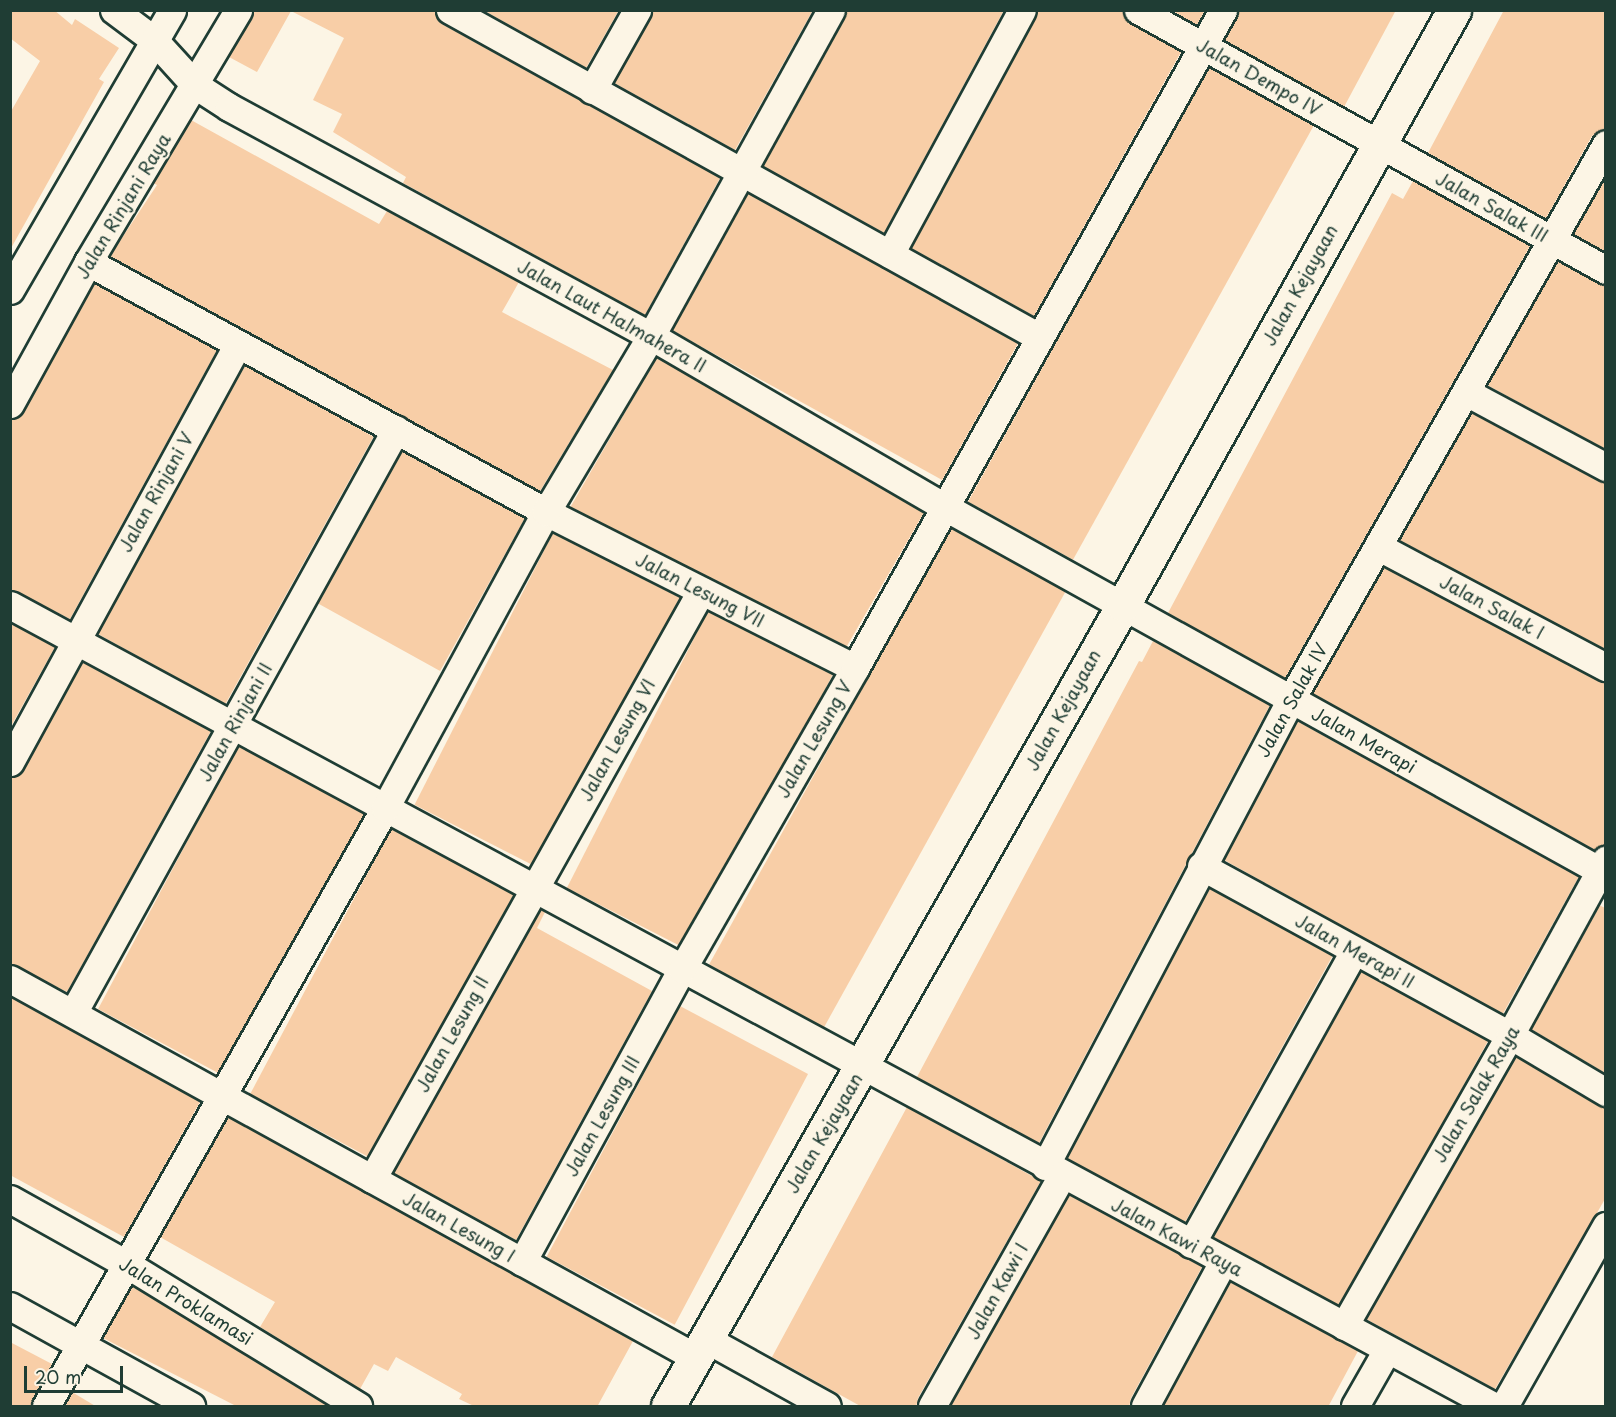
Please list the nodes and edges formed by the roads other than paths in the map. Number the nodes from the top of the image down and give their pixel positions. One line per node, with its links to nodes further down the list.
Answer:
1 (114, 10): 11 (street, Jalan Laut Halmahera II)
2 (172, 10): 11 (street)
3 (238, 10): 13 (street, Jalan Rinjani Raya)
4 (450, 10): 14 (street)
5 (637, 10): 14 (street)
6 (831, 10): 17 (street)
7 (1022, 10): 19 (street)
8 (1138, 10): 12 (street, Jalan Dempo IV)
9 (1223, 10): 12 (street, Jalan Lesung V)
10 (1454, 10): 15 (street, Jalan Kejayaan)
11 (154, 40): 13 (street, Jalan Laut Halmahera II); 22 (street)
12 (1203, 46): 15 (street, Jalan Dempo IV); 24 (street, Jalan Lesung V)
13 (195, 86): 20 (street, Jalan Rinjani Raya); 23 (street, Jalan Laut Halmahera II)
14 (592, 90): 17 (street)
15 (1379, 144): 18 (street, Jalan Salak III); 35 (street, Jalan Kejayaan)
16 (1605, 144): 18 (street, Jalan Salak IV)
17 (742, 172): 19 (street); 23 (street)
18 (1552, 240): 21 (street, Jalan Salak III); 26 (street, Jalan Salak IV)
19 (890, 254): 24 (street)
20 (88, 262): 25 (street, Jalan Lesung VII); 27 (street, Jalan Rinjani Raya)
21 (1605, 270)
22 (10, 290)
23 (651, 336): 30 (street, Jalan Laut Halmahera II); 31 (street)
24 (1039, 337): 30 (street, Jalan Lesung V)
25 (238, 344): 28 (street, Jalan Lesung VII); 36 (street, Jalan Rinjani V)
26 (1466, 392): 29 (street); 32 (street, Jalan Salak IV)
27 (10, 404)
28 (396, 429): 31 (street, Jalan Lesung VII); 40 (street, Jalan Rinjani II)
29 (1605, 467)
30 (945, 507): 35 (street, Jalan Laut Halmahera II); 38 (street, Jalan Lesung V)
31 (546, 512): 33 (street, Jalan Lesung VII); 42 (street)
32 (1379, 547): 37 (street, Jalan Salak I); 39 (street, Jalan Salak IV)
33 (701, 591): 38 (street, Jalan Lesung VII); 45 (street, Jalan Lesung VI)
34 (10, 605): 36 (street, Jalan Kawi Raya)
35 (1123, 605): 39 (street, Jalan Merapi); 51 (street, Jalan Kejayaan)
36 (75, 640): 40 (street, Jalan Kawi Raya); 41 (street, Jalan Rinjani V)
37 (1605, 667)
38 (855, 668): 47 (street, Jalan Lesung V)
39 (1291, 699): 43 (street, Jalan Salak IV); 44 (street, Jalan Merapi)
40 (233, 725): 42 (street, Jalan Kawi Raya); 49 (street, Jalan Rinjani II)
41 (10, 762)
42 (385, 808): 45 (street, Jalan Kawi Raya); 53 (street)
43 (1202, 866): 46 (street, Jalan Merapi II); 54 (street, Jalan Salak IV)
44 (1604, 869): 50 (street, Jalan Salak Raya)
45 (533, 889): 47 (street, Jalan Kawi Raya); 55 (street, Jalan Lesung II)
46 (1354, 951): 50 (street, Jalan Merapi II); 58 (street)
47 (682, 969): 51 (street, Jalan Kawi Raya); 59 (street, Jalan Lesung III)
48 (10, 979): 49 (street, Jalan Lesung I)
49 (73, 1013): 53 (street, Jalan Lesung I)
50 (1510, 1035): 52 (street, Jalan Merapi II); 63 (street, Jalan Salak Raya)
51 (861, 1067): 54 (street, Jalan Kawi Raya); 65 (street, Jalan Kejayaan)
52 (1605, 1092)
53 (223, 1097): 55 (street, Jalan Lesung I); 61 (street)
54 (1053, 1170): 58 (street, Jalan Kawi Raya); 72 (street, Jalan Kawi I)
55 (372, 1179): 59 (street, Jalan Lesung I)
56 (10, 1199): 61 (street, Jalan Proklamasi)
57 (1605, 1226): 76 (street)
58 (1191, 1244): 60 (street, Jalan Kawi Raya)
59 (522, 1262): 65 (street, Jalan Lesung I)
60 (1223, 1262): 63 (street, Jalan Kawi Raya); 73 (street)
61 (128, 1265): 64 (street); 69 (street, Jalan Proklamasi)
62 (10, 1306): 64 (street)
63 (1344, 1326): 66 (street, Jalan Kawi Raya)
64 (82, 1346): 67 (street); 68 (street)
65 (700, 1348): 70 (street, Jalan Kejayaan); 71 (street, Jalan Lesung I)
66 (1387, 1350): 74 (street); 75 (street, Jalan Kawi Raya)
67 (46, 1407)
68 (191, 1407)
69 (358, 1407)
70 (668, 1407)
71 (827, 1407)
72 (932, 1407)
73 (1144, 1407)
74 (1355, 1407)
75 (1493, 1407)
76 (1504, 1407)

